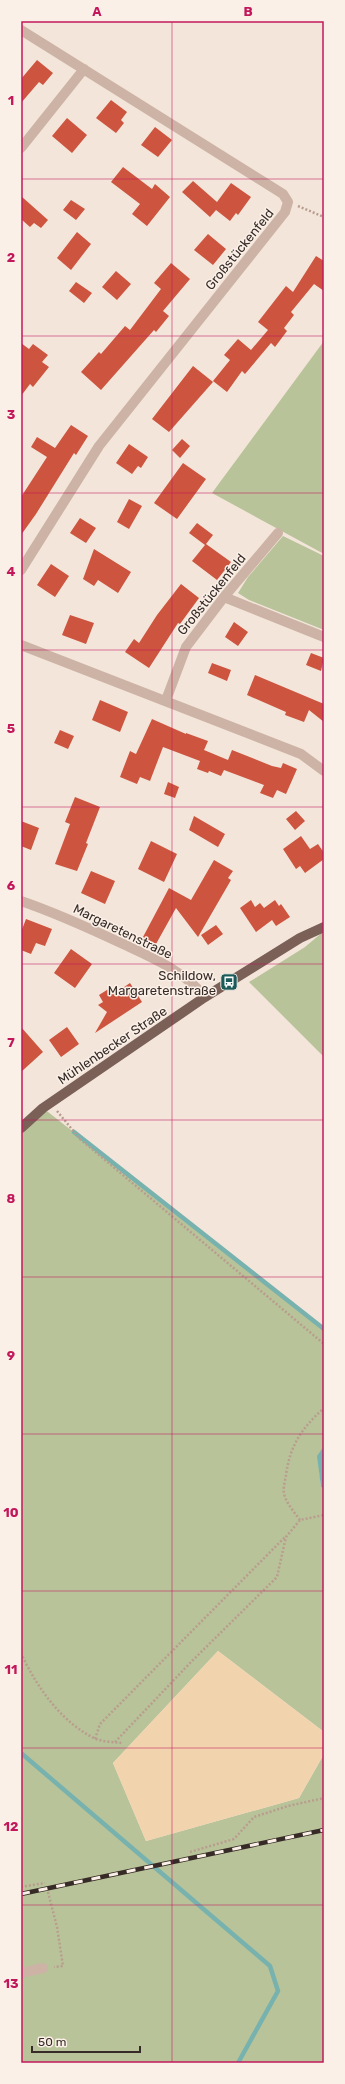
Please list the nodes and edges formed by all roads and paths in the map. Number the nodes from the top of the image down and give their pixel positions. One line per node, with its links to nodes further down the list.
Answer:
1 (21, 30): 2 (street, Großstückenfeld)
2 (84, 69): 3 (street); 4 (street, Großstückenfeld)
3 (21, 148)
4 (288, 202): 5 (path); 7 (street, Großstückenfeld)
5 (324, 217)
6 (278, 533): 8 (street, Großstückenfeld)
7 (21, 570)
8 (224, 597): 9 (street); 11 (street, Großstückenfeld)
9 (324, 637)
10 (21, 645): 11 (street)
11 (166, 700): 12 (street)
12 (324, 771)
13 (21, 901): 15 (street, Margaretenstraße)
14 (324, 927): 15 (main road, Mühlenbecker Straße)
15 (205, 997): 16 (main road, Mühlenbecker Straße)
16 (50, 1103): 17 (main road, Mühlenbecker Straße); 18 (path)
17 (21, 1128)
18 (324, 1344)
19 (324, 1408): 21 (path)
20 (324, 1515): 21 (path)
21 (300, 1520): 22 (path)
22 (286, 1537): 24 (path); 25 (path)
23 (21, 1653): 24 (path)
24 (95, 1739): 25 (path)
25 (115, 1742): 26 (path)
26 (122, 1743)
27 (324, 1798): 28 (path)
28 (190, 1852)
29 (45, 1883): 30 (path)
30 (21, 1887)
31 (48, 1892): 32 (path)
32 (43, 1968): 33 (street)
33 (21, 1973)

